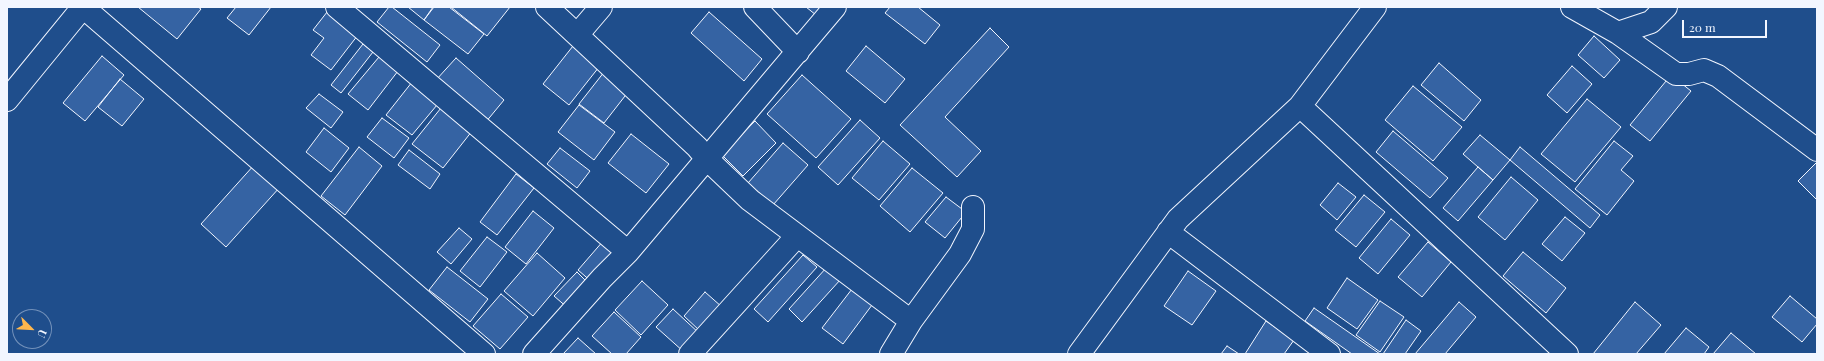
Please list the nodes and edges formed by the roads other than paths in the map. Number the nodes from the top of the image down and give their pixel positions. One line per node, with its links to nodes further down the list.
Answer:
1 (83, 7): 13 (street); 22 (street)
2 (547, 7): 11 (street)
3 (601, 7): 11 (street)
4 (755, 7): 12 (street)
5 (835, 7): 12 (street)
6 (1375, 7): 14 (street)
7 (1572, 7): 10 (street)
8 (1666, 7): 10 (street)
9 (351, 11): 20 (street)
10 (1618, 33): 15 (street)
11 (578, 34): 16 (street)
12 (798, 52): 16 (street)
13 (7, 100)
14 (1300, 106): 18 (street); 28 (street)
15 (1817, 150)
16 (707, 159): 19 (street); 20 (street)
17 (973, 207): 21 (street)
18 (1168, 232): 26 (street); 27 (street)
19 (797, 236): 21 (street); 24 (street)
20 (628, 252): 23 (street)
21 (911, 321): 25 (street)
22 (484, 354)
23 (534, 354)
24 (690, 354)
25 (891, 354)
26 (1079, 354)
27 (1328, 354)
28 (1567, 354)

